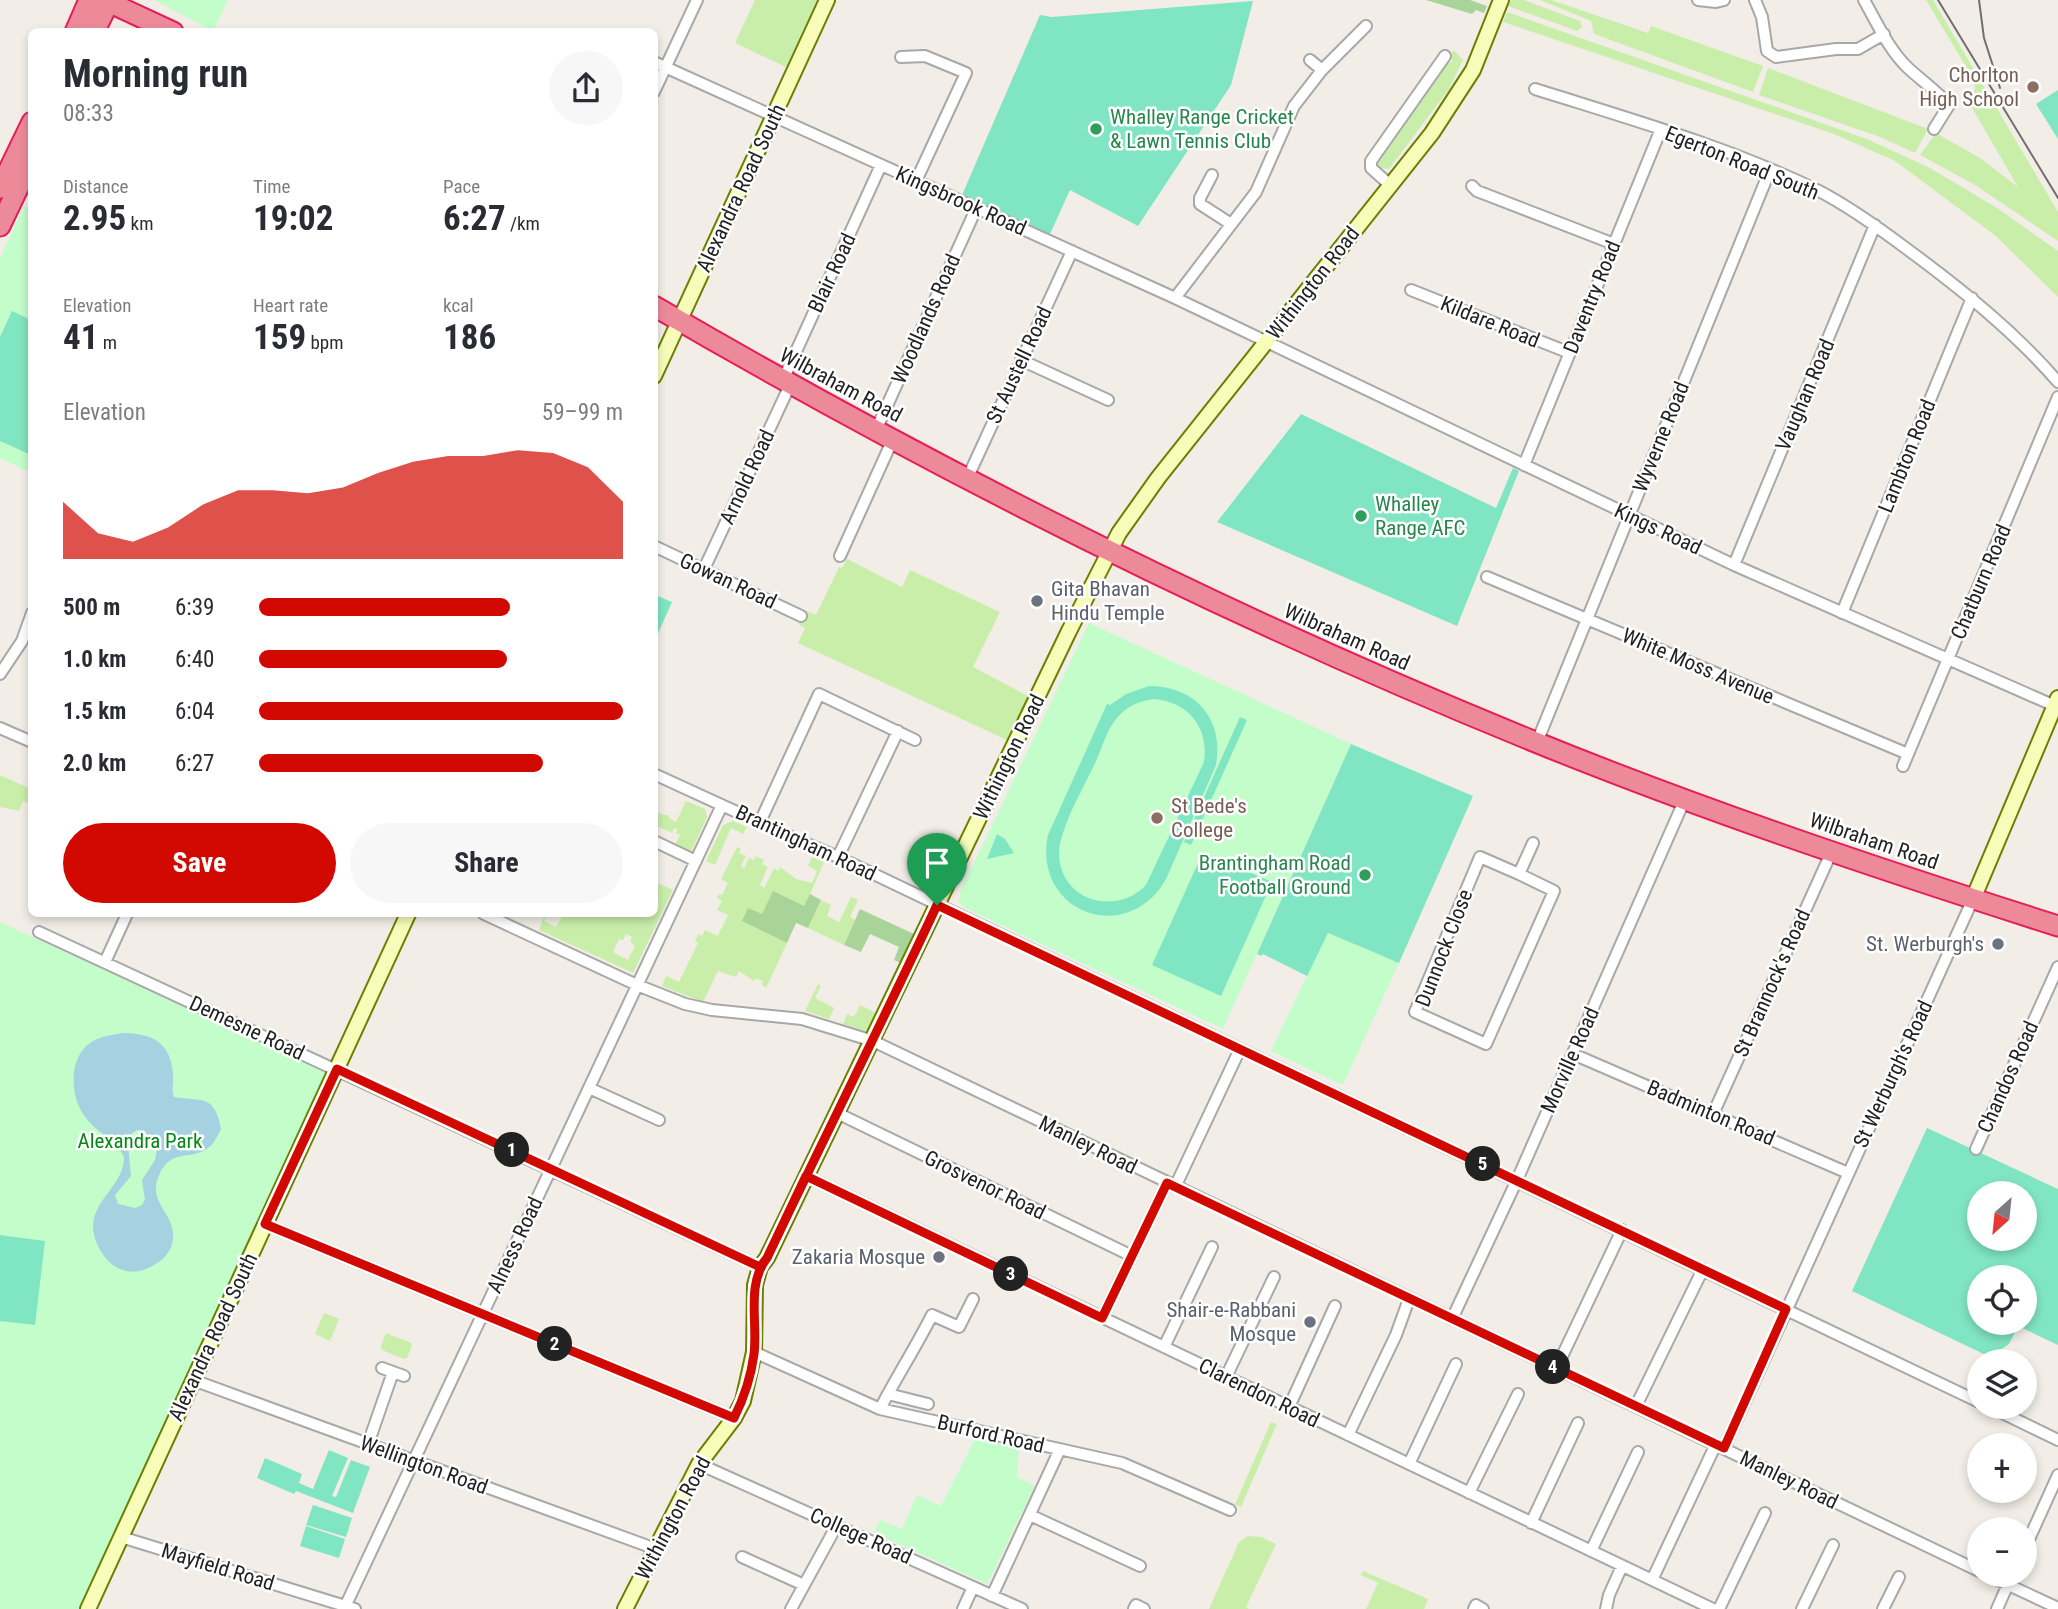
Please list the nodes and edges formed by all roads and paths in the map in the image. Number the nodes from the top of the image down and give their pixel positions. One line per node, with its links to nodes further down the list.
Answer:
1 (89, 0): 12 (highway)
2 (133, 0): 15 (highway)
3 (697, 0): 21 (street)
4 (827, 0): 25 (street, Alexandra Road South)
5 (1698, 0): 6 (street)
6 (1724, 0)
7 (1755, 0): 16 (street)
8 (1864, 0): 16 (street)
9 (107, 1): 13 (highway); 14 (highway)
10 (1499, 5): 34 (street, Withington Road)
11 (1366, 26): 22 (street)
12 (77, 28)
13 (96, 28)
14 (164, 28)
15 (182, 28)
16 (1884, 34): 26 (street)
17 (1445, 56): 34 (street)
18 (901, 57): 33 (street)
19 (1310, 60): 22 (street)
20 (658, 64): 21 (street, Kingsbrook Road)
21 (666, 67): 23 (street); 25 (street, Kingsbrook Road)
22 (1322, 70): 38 (street)
23 (658, 84)
24 (1535, 89): 28 (street, Egerton Road South)
25 (774, 116): 29 (street, Kingsbrook Road); 47 (street, Alexandra Road South)
26 (1934, 129)
27 (28, 130): 36 (highway)
28 (1661, 130): 31 (street, Egerton Road South); 41 (street, Daventry Road)
29 (881, 165): 33 (street, Kingsbrook Road); 52 (street, Blair Road)
30 (28, 167): 39 (highway)
31 (1770, 170): 40 (street, Egerton Road South); 59 (street, Wyverne Road)
32 (1212, 175): 38 (street)
33 (916, 181): 37 (street, Kingsbrook Road)
34 (1391, 185): 48 (street, Withington Road)
35 (1472, 186): 41 (street)
36 (0, 187)
37 (975, 209): 42 (street, Kingsbrook Road); 56 (street, Woodlands Road)
38 (1231, 225): 44 (street)
39 (0, 226)
40 (1875, 226): 45 (street, Egerton Road South); 63 (street, Vaughan Road)
41 (1614, 244): 49 (street, Daventry Road)
42 (1072, 251): 44 (street, Kingsbrook Road); 50 (street, St Austell Road)
43 (1411, 290): 49 (street, Kildare Road)
44 (1175, 298): 48 (street, Kingsbrook Road)
45 (1972, 299): 53 (street, Egerton Road South); 68 (street, Lambton Road)
46 (658, 308): 47 (highway, Wilbraham Road)
47 (680, 321): 51 (street, Alexandra Road South); 52 (highway, Wilbraham Road)
48 (1267, 341): 57 (street, Kings Road); 61 (street, Withington Road)
49 (1570, 354): 57 (street, Daventry Road)
50 (1021, 360): 55 (street); 58 (street, St Austell Road)
51 (658, 368)
52 (787, 382): 56 (highway, Wilbraham Road); 65 (street, Arnold Road)
53 (2058, 382)
54 (2058, 397): 72 (street, Chatburn Road)
55 (1108, 400)
56 (885, 435): 58 (highway, Wilbraham Road); 62 (street, Woodlands Road)
57 (1524, 465): 59 (street, Kings Road)
58 (967, 479): 61 (highway, Wilbraham Road)
59 (1628, 515): 63 (street, Kings Road); 70 (street, Wyverne Road)
60 (658, 548): 65 (street, Gowan Road)
61 (1110, 550): 64 (highway, Wilbraham Road); 67 (street, Withington Road)
62 (840, 556)
63 (1734, 565): 68 (street, Kings Road)
64 (1143, 566): 67 (street); 79 (highway, Wilbraham Road)
65 (704, 569): 69 (street, Gowan Road)
66 (1487, 577): 70 (street, White Moss Avenue)
67 (1096, 580): 93 (street, Withington Road)
68 (1842, 613): 72 (street, Kings Road)
69 (801, 616)
70 (1586, 619): 79 (street, Wyverne Road); 80 (street, White Moss Avenue)
71 (28, 624): 73 (street)
72 (1948, 660): 74 (street, Kings Road); 80 (street, Chatburn Road)
73 (0, 674)
74 (2057, 702): 92 (street, St Werburgh's Road)
75 (0, 728): 77 (street)
76 (898, 732): 78 (street); 85 (street); 89 (street)
77 (28, 740)
78 (915, 740)
79 (1537, 742): 83 (highway, Wilbraham Road)
80 (1908, 754): 81 (street, Chatburn Road)
81 (1903, 766)
82 (658, 776): 84 (street, Brantingham Road)
83 (1685, 799): 88 (highway, Wilbraham Road); 104 (street, Morville Road)
84 (722, 804): 85 (street, Brantingham Road); 90 (street, Alness Road)
85 (760, 822): 89 (street, Brantingham Road)
86 (658, 843): 90 (street)
87 (1533, 843): 91 (street)
88 (1832, 851): 92 (highway, Wilbraham Road); 108 (street, St Brannock's Road)
89 (838, 857): 93 (street, Brantingham Road)
90 (696, 860): 101 (street, Alness Road)
91 (1519, 874): 91 (street, Dunnock Close)
92 (1973, 899): 97 (highway, Wilbraham Road); 112 (street, St Werburgh's Road)
93 (937, 905): 102 (street, Withington Road); 103 (street, Brantingham Road)
94 (126, 917): 99 (street)
95 (407, 917): 105 (street, Alexandra Road South)
96 (490, 917): 101 (street, Manley Road)
97 (2058, 926)
98 (39, 932): 99 (street, Demesne Road)
99 (105, 962): 105 (street, Demesne Road)
100 (2058, 967): 110 (street, Chandos Road)
101 (637, 985): 102 (street, Manley Road); 106 (street, Alness Road)
102 (873, 1041): 107 (street, Withington Road); 115 (street, Manley Road)
103 (1240, 1049): 114 (street, Brantingham Road); 115 (street)
104 (1573, 1054): 108 (street, Badminton Road); 114 (street, Morville Road)
105 (337, 1069): 111 (street, Demesne Road); 116 (street, Alexandra Road South)
106 (589, 1088): 109 (street); 111 (street, Alness Road)
107 (837, 1113): 113 (street, Withington Road); 119 (street, Grosvenor Road)
108 (1713, 1114): 112 (street, Badminton Road)
109 (659, 1120)
110 (1976, 1149)
111 (551, 1168): 120 (street, Demesne Road); 127 (street, Alness Road)
112 (1848, 1173): 126 (street, St Werburgh's Road)
113 (806, 1176): 120 (street, Withington Road); 128 (street, Clarendon Road)
114 (1517, 1180): 117 (street, Brantingham Road); 129 (street, Morville Road)
115 (1171, 1185): 119 (street); 124 (street, Manley Road)
116 (265, 1224): 127 (street); 136 (street, Alexandra Road South)
117 (1622, 1230): 121 (street, Brantingham Road); 133 (street)
118 (1212, 1247): 130 (street)
119 (1132, 1256): 128 (street)
120 (760, 1267): 131 (street, Withington Road)
121 (1703, 1269): 126 (street, Brantingham Road); 141 (street)
122 (1273, 1277): 135 (street)
123 (973, 1299): 137 (street)
124 (1409, 1299): 129 (street, Manley Road); 147 (street)
125 (1335, 1306): 142 (street)
126 (1786, 1309): 139 (street, Brantingham Road); 150 (street, St Werburgh's Road)
127 (483, 1314): 144 (street); 153 (street, Alness Road)
128 (1102, 1318): 130 (street, Clarendon Road)
129 (1452, 1319): 133 (street, Manley Road)
130 (1164, 1347): 135 (street, Clarendon Road)
131 (754, 1352): 143 (street, Burford Road); 144 (street, Withington Road)
132 (1456, 1364): 155 (street)
133 (1556, 1369): 141 (street, Manley Road)
134 (393, 1372): 149 (street)
135 (1226, 1377): 142 (street, Clarendon Road)
136 (193, 1380): 149 (street, Wellington Road); 164 (street, Alexandra Road South)
137 (888, 1394): 140 (street); 143 (street)
138 (1518, 1394): 157 (street)
139 (1967, 1396)
140 (928, 1404)
141 (1636, 1406): 150 (street, Manley Road)
142 (1289, 1407): 147 (street, Clarendon Road)
143 (880, 1409): 151 (street, Burford Road)
144 (734, 1418): 154 (street, Withington Road)
145 (2015, 1419): 148 (street)
146 (1578, 1423): 162 (street)
147 (1348, 1435): 155 (street, Clarendon Road)
148 (2058, 1440)
149 (368, 1444): 153 (street, Wellington Road)
150 (1720, 1446): 169 (street, Manley Road); 173 (street, St Werburgh's Road)
151 (1060, 1449): 158 (street, Burford Road); 160 (street)
152 (1638, 1452): 167 (street)
153 (415, 1462): 166 (street, Wellington Road); 179 (street, Alness Road)
154 (699, 1464): 163 (street, College Road); 166 (street, Withington Road)
155 (1409, 1464): 157 (street, Clarendon Road)
156 (2058, 1475): 161 (street)
157 (1469, 1493): 162 (street, Clarendon Road)
158 (1230, 1510)
159 (1765, 1513): 192 (street)
160 (1030, 1515): 170 (street); 178 (street)
161 (2037, 1521)
162 (1531, 1523): 167 (street, Clarendon Road)
163 (837, 1525): 174 (street); 175 (street, College Road)
164 (121, 1537): 179 (street, Mayfield Road); 181 (street, Alexandra Road South)
165 (1833, 1545): 193 (street)
166 (656, 1549): 182 (street, Withington Road)
167 (1591, 1551): 171 (street, Clarendon Road)
168 (742, 1556): 174 (street)
169 (1967, 1565)
170 (1140, 1566)
171 (1622, 1566): 173 (street, Clarendon Road); 190 (street)
172 (1899, 1577): 194 (street)
173 (1652, 1580): 191 (street, Clarendon Road)
174 (804, 1585): 183 (street)
175 (973, 1587): 178 (street, College Road); 184 (street)
176 (2007, 1587): 195 (street)
177 (2022, 1587): 180 (street)
178 (992, 1596): 185 (street, College Road)
179 (349, 1608)
180 (2058, 1608)
181 (88, 1609)
182 (625, 1609)
183 (792, 1609)
184 (963, 1609)
185 (1022, 1609)
186 (1134, 1609): 187 (street)
187 (1144, 1609)
188 (1474, 1609): 189 (street)
189 (1483, 1609)
190 (1606, 1609)
191 (1713, 1609)
192 (1719, 1609)
193 (1802, 1609)
194 (1883, 1609)
195 (1997, 1609)

